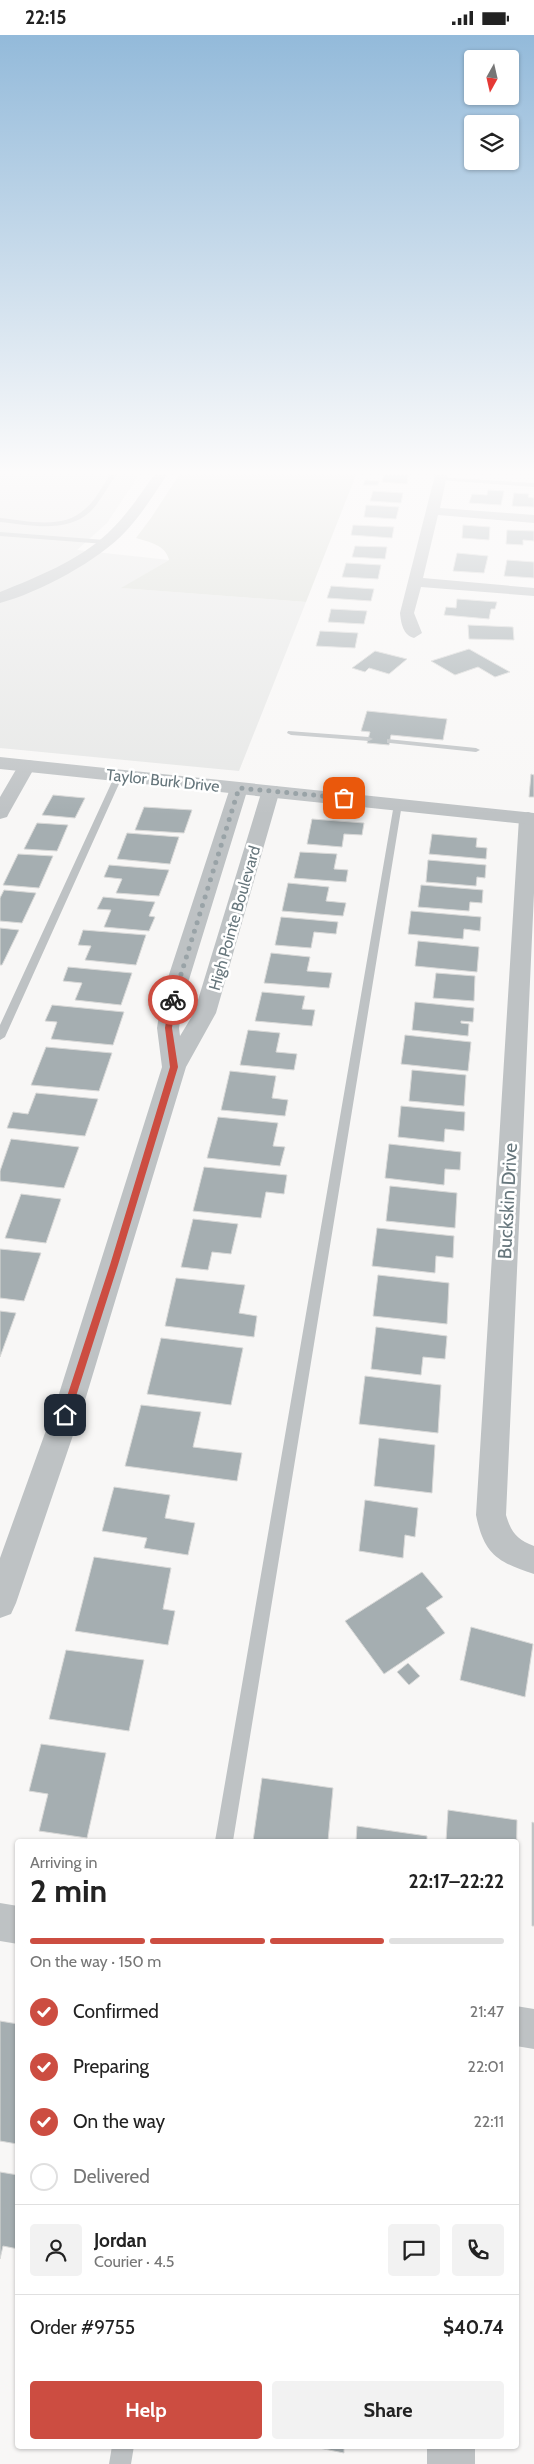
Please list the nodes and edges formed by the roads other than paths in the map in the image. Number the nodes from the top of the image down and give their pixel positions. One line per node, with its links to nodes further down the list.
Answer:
1 (19, 588): 5 (street)
2 (413, 588): 6 (street)
3 (490, 588): 4 (street)
4 (534, 592)
5 (0, 597)
6 (414, 633)
7 (291, 733): 8 (lane)
8 (368, 739)
9 (390, 741): 10 (lane)
10 (476, 750)
11 (0, 763): 12 (street, Taylor Burk Drive)
12 (27, 765): 13 (street, Taylor Burk Drive); 17 (street)
13 (118, 775): 14 (street, Taylor Burk Drive); 19 (lane)
14 (239, 788): 15 (street, Taylor Burk Drive); 20 (street, High Pointe Boulevard)
15 (271, 791): 16 (street, Taylor Burk Drive); 20 (street, High Pointe Boulevard)
16 (398, 804): 18 (street, Taylor Burk Drive); 23 (lane)
17 (0, 813)
18 (531, 818): 21 (street, Buckskin Drive)
19 (0, 1037)
20 (174, 1067): 22 (street, High Pointe Boulevard)
21 (534, 1560)
22 (0, 1601)
23 (224, 1839)
24 (0, 1922): 25 (street)
25 (15, 1924)
26 (519, 2026): 27 (street)
27 (534, 2029)
28 (122, 2449): 30 (lane)
29 (451, 2449): 31 (street)
30 (120, 2464)
31 (451, 2464)

